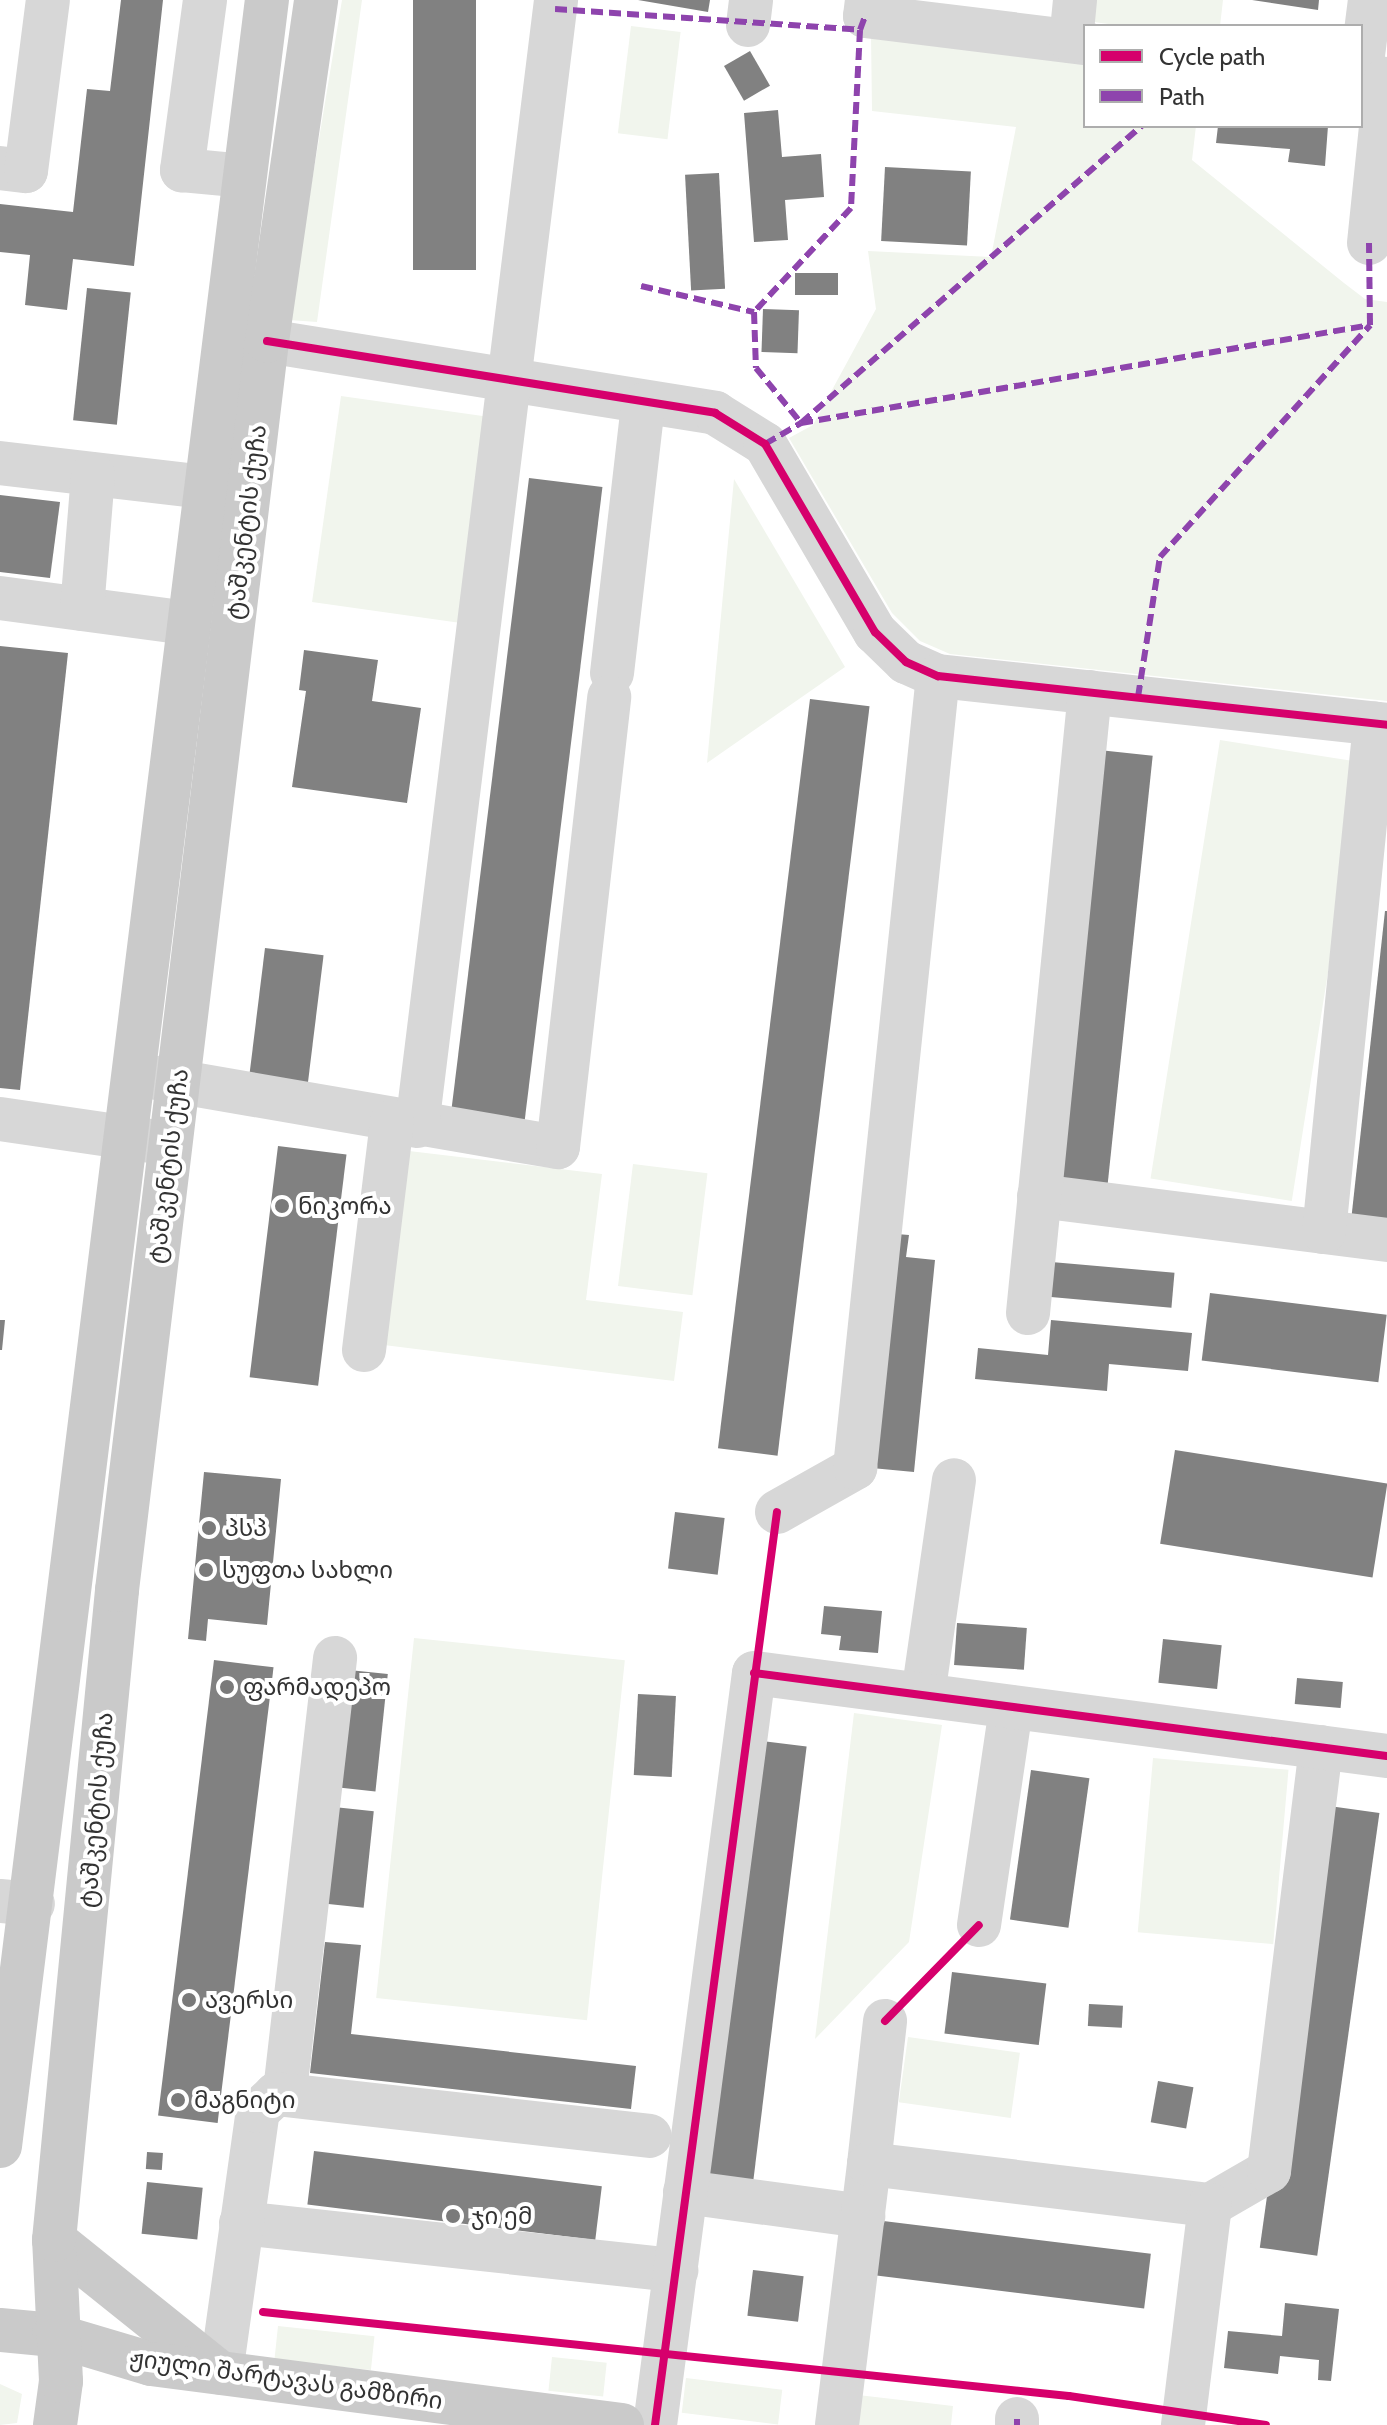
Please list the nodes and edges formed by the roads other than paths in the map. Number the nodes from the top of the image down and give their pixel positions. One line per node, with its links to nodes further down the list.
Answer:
1 (48, 0): 12 (street)
2 (205, 0): 13 (street)
3 (267, 0): 13 (main road, ტაშკენტის ქუჩა)
4 (316, 0): 15 (main road, ტაშკენტის ქუჩა)
5 (556, 0): 16 (street)
6 (867, 0): 8 (street)
7 (1370, 0): 9 (street)
8 (1077, 28)
9 (1363, 55)
10 (1363, 77): 11 (street)
11 (1386, 79): 14 (street)
12 (0, 168)
13 (244, 176): 20 (main road, ტაშკენტის ქუჩა)
14 (1369, 243)
15 (267, 341): 16 (street); 28 (main road, ტაშკენტის ქუჩა)
16 (507, 382): 17 (street); 30 (street)
17 (643, 405): 24 (street); 30 (street)
18 (0, 463): 19 (street)
19 (93, 474): 20 (street); 22 (street)
20 (204, 487): 23 (main road, ტაშკენტის ქუჩა)
21 (0, 598): 22 (street)
22 (82, 609): 23 (street)
23 (188, 623): 27 (main road, ტაშკენტის ქუჩა)
24 (938, 676): 25 (street); 39 (street)
25 (1090, 692): 26 (street); 33 (street)
26 (1381, 725): 34 (street)
27 (134, 1074): 28 (street); 31 (main road, ტაშკენტის ქუჩა)
28 (177, 1086): 30 (street); 32 (main road, ტაშკენტის ქუჩა)
29 (0, 1119): 31 (street)
30 (404, 1124): 37 (street)
31 (127, 1134): 32 (street); 45 (main road, ტაშკენტის ქუჩა)
32 (172, 1145): 56 (main road, ტაშკენტის ქუჩა)
33 (1039, 1196): 34 (street); 36 (street)
34 (1324, 1232): 35 (street)
35 (1387, 1240)
36 (1028, 1313)
37 (364, 1350)
38 (954, 1480): 41 (street)
39 (777, 1512)
40 (335, 1658): 48 (street)
41 (923, 1695): 42 (street); 52 (street)
42 (1011, 1707): 43 (street); 46 (street)
43 (1321, 1747): 44 (street); 53 (street)
44 (1387, 1756)
45 (16, 1903): 50 (main road, ტაშკენტის ქუჩა)
46 (979, 1925)
47 (885, 2021): 51 (street)
48 (285, 2091): 49 (street); 55 (street)
49 (650, 2136)
50 (0, 2146)
51 (869, 2164): 53 (street); 54 (street)
52 (685, 2192): 54 (street); 57 (street)
53 (1210, 2205): 65 (street)
54 (863, 2216): 64 (street)
55 (241, 2223): 57 (street); 60 (street)
56 (54, 2240): 59 (main road, ტაშკენტის ქუჩა); 60 (main road)
57 (676, 2270): 63 (street)
58 (0, 2330): 59 (main road, ჟიული შარტავას გამზირი)
59 (54, 2335): 60 (main road, ჟიული შარტავას გამზირი); 61 (main road, ტაშკენტის ქუჩა)
60 (221, 2373): 62 (main road, ჟიული შარტავას გამზირი)
61 (55, 2425)
62 (622, 2425)
63 (655, 2425)
64 (837, 2425)
65 (1183, 2425)

